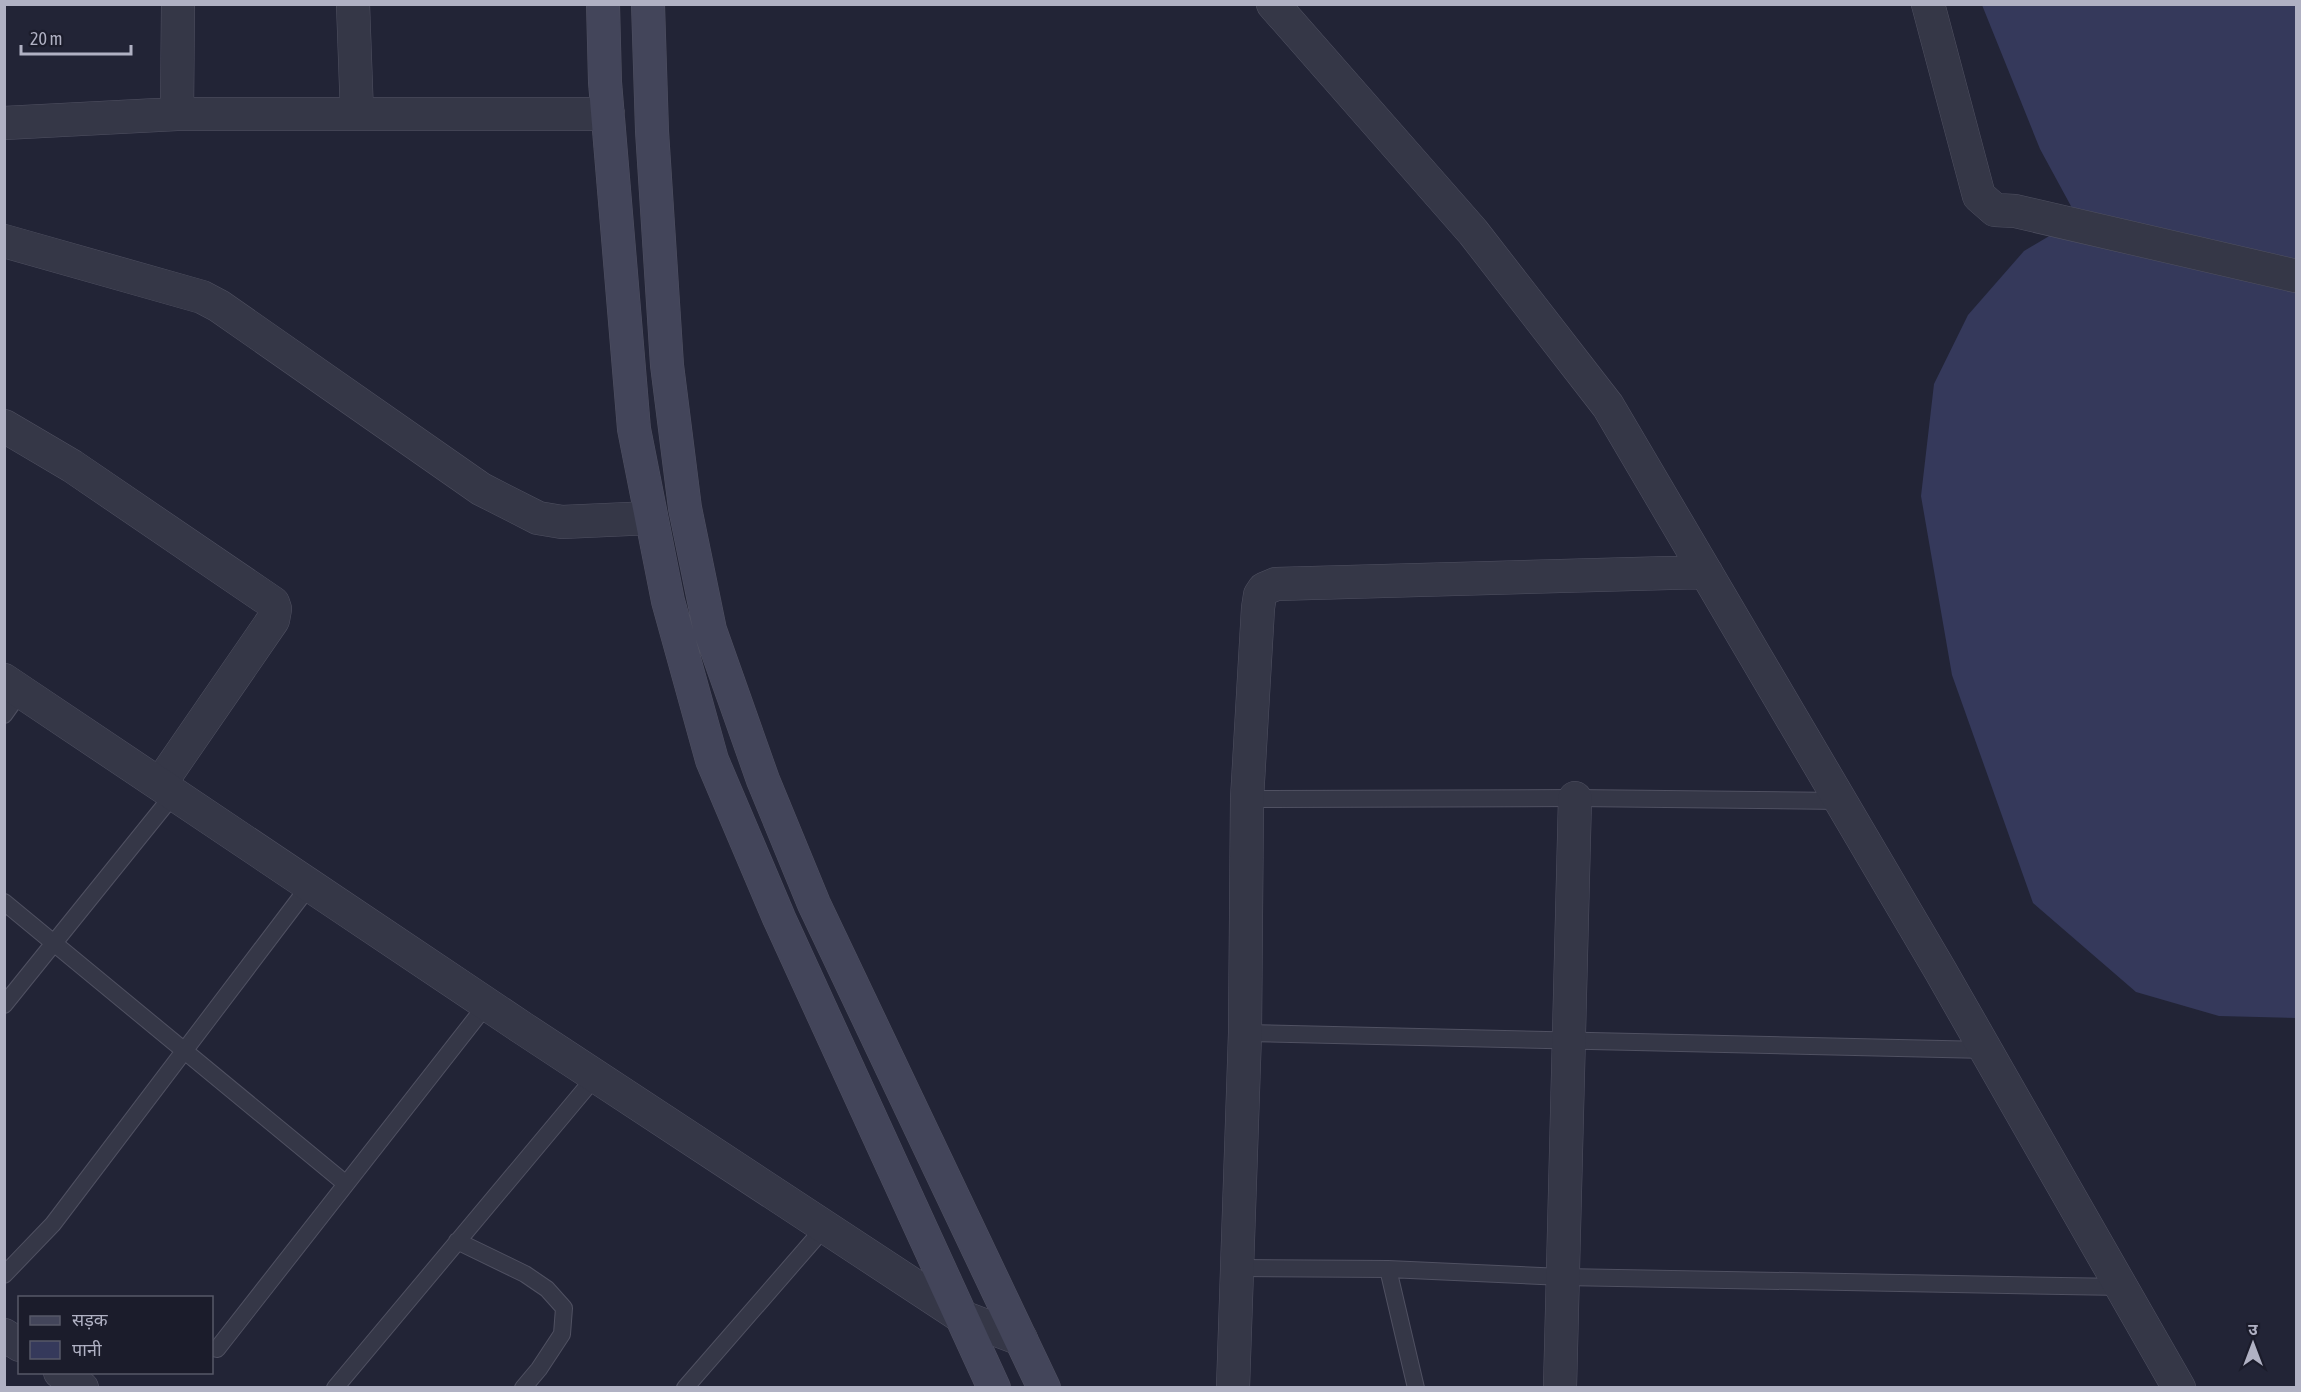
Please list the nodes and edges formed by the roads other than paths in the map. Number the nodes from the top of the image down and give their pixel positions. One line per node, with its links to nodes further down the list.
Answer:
1 (178, 4): 7 (street)
2 (353, 4): 8 (street)
3 (603, 4): 9 (main road)
4 (648, 4): 41 (main road)
5 (1273, 4): 15 (street)
6 (1928, 4): 12 (street)
7 (177, 114): 8 (street); 10 (street)
8 (357, 114): 9 (street)
9 (608, 114): 14 (main road)
10 (4, 123)
11 (4, 241): 14 (street)
12 (2296, 276)
13 (4, 426): 17 (street)
14 (651, 518): 39 (main road)
15 (1706, 572): 19 (street); 20 (street)
16 (10, 695): 17 (street)
17 (167, 789): 21 (street); 23 (lane)
18 (1575, 798): 19 (lane); 20 (lane); 27 (street)
19 (1247, 799): 26 (street)
20 (1841, 801): 29 (street)
21 (310, 885): 24 (street); 28 (lane)
22 (4, 902): 23 (lane)
23 (54, 943): 25 (lane); 28 (lane)
24 (487, 1004): 30 (street); 31 (lane)
25 (4, 1005)
26 (1245, 1033): 27 (lane); 34 (street)
27 (1569, 1040): 29 (lane); 37 (street)
28 (185, 1050): 31 (lane); 36 (lane)
29 (1986, 1050): 38 (street)
30 (596, 1076): 32 (street); 33 (lane)
31 (346, 1184): 43 (lane)
32 (825, 1227): 39 (street); 48 (lane)
33 (457, 1241): 46 (lane); 47 (lane)
34 (1237, 1268): 35 (lane); 51 (street)
35 (1388, 1269): 37 (lane); 52 (lane)
36 (4, 1275)
37 (1563, 1277): 38 (lane); 53 (street)
38 (2122, 1287): 54 (street)
39 (962, 1317): 41 (street); 49 (main road)
40 (4, 1335): 42 (street)
41 (1021, 1339): 50 (main road)
42 (18, 1344)
43 (217, 1349)
44 (63, 1374): 45 (street)
45 (82, 1388)
46 (335, 1388)
47 (523, 1388)
48 (685, 1388)
49 (994, 1388)
50 (1044, 1388)
51 (1233, 1388)
52 (1416, 1388)
53 (1560, 1388)
54 (2179, 1388)

